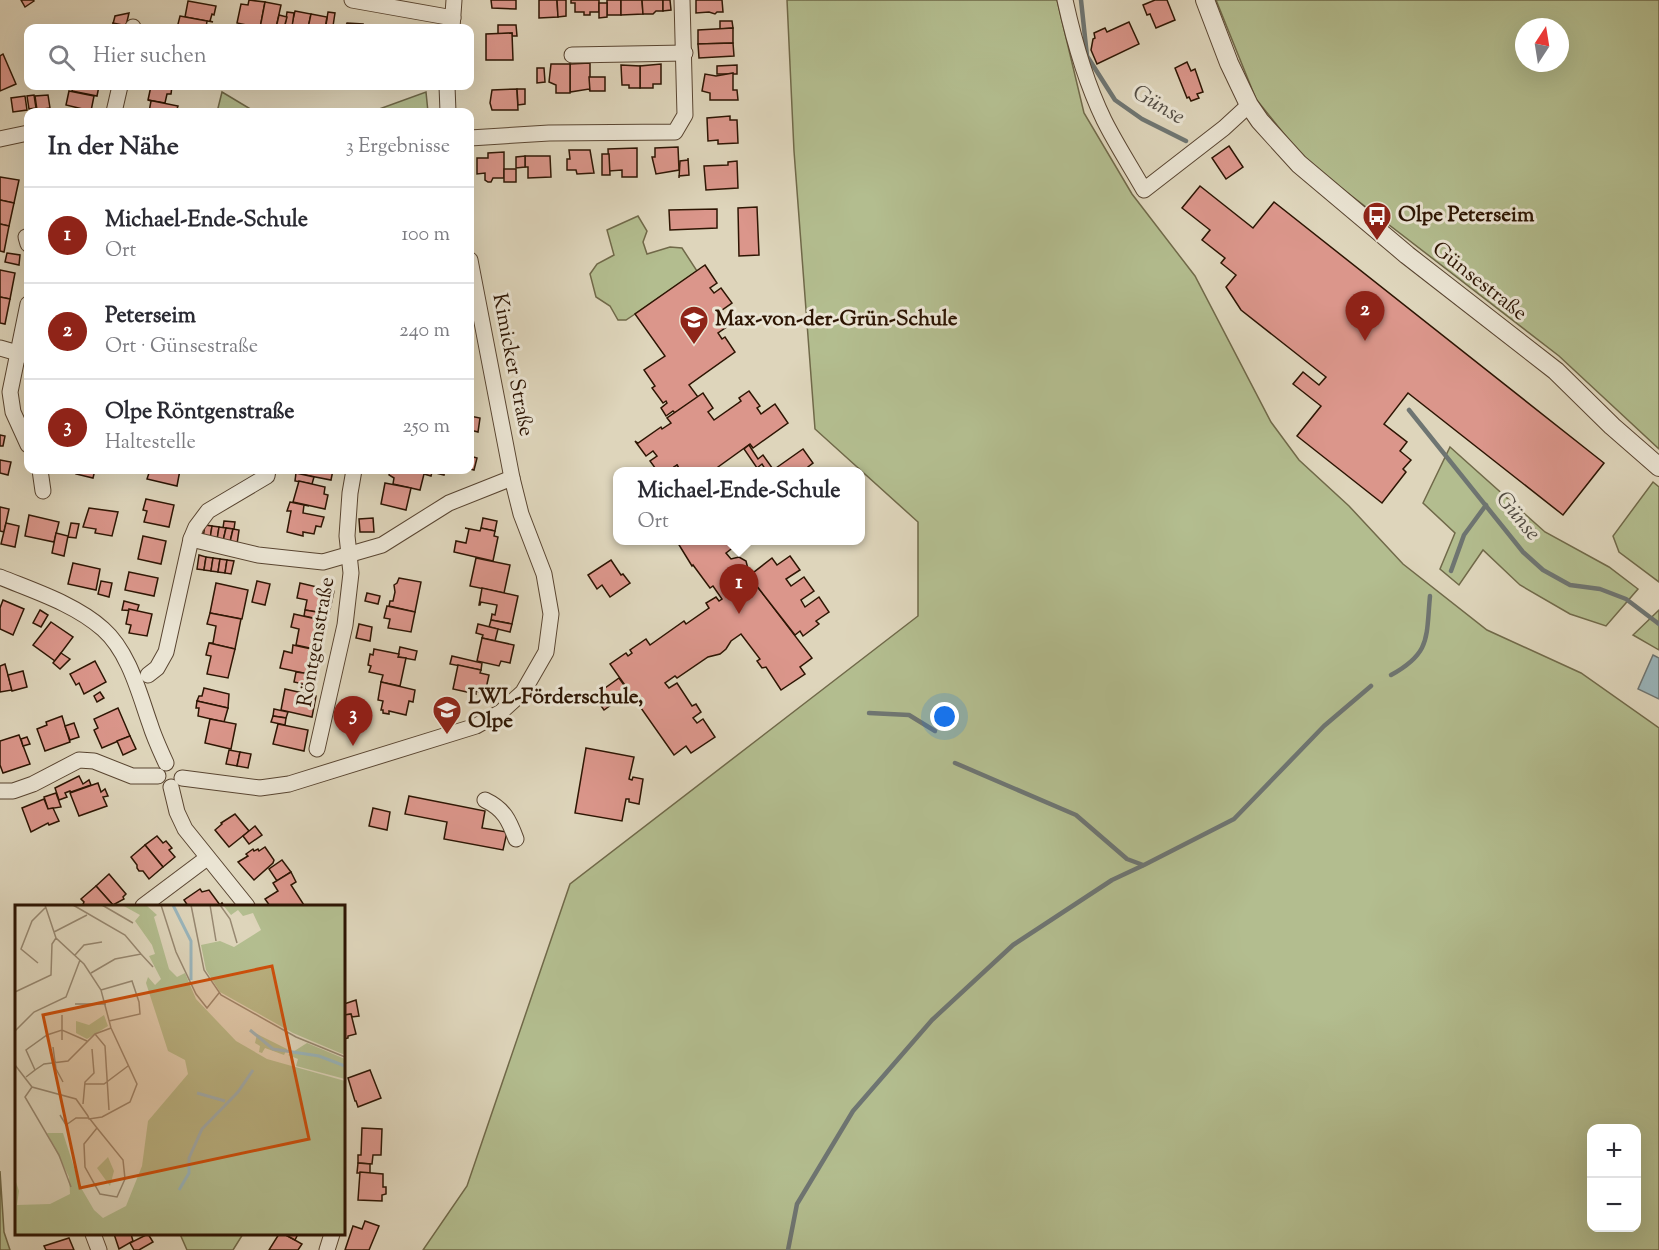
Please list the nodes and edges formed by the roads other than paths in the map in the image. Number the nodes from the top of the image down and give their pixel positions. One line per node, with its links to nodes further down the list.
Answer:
1 (352, 0): 6 (street)
2 (454, 0): 6 (street)
3 (682, 0): 7 (street)
4 (1065, 0): 11 (street)
5 (1205, 0): 11 (street, Günsestraße)
6 (453, 23)
7 (685, 53): 8 (street); 15 (street)
8 (572, 55)
9 (119, 90): 12 (street)
10 (447, 90): 13 (street)
11 (1249, 105): 21 (street, Günsestraße)
12 (115, 108)
13 (448, 108)
14 (24, 134): 16 (street)
15 (474, 138)
16 (0, 139)
17 (474, 281): 25 (street, Kimicker Straße)
18 (0, 348): 19 (street)
19 (23, 355): 20 (street)
20 (24, 437)
21 (1659, 467)
22 (41, 474): 26 (street)
23 (267, 474): 27 (street)
24 (353, 474): 28 (street, Röntgenstraße)
25 (512, 478): 28 (street); 33 (street, Kimicker Straße)
26 (43, 491)
27 (191, 539): 28 (street); 30 (street)
28 (350, 555): 31 (street, Röntgenstraße)
29 (0, 577): 32 (street)
30 (148, 675)
31 (317, 749)
32 (162, 770): 33 (street); 33 (street); 34 (street)
33 (177, 783): 37 (street)
34 (0, 790)
35 (485, 800): 36 (street)
36 (516, 839)
37 (207, 858): 38 (street); 39 (street)
38 (144, 905)
39 (247, 905)
40 (94, 1235): 42 (street)
41 (331, 1235): 43 (street)
42 (99, 1250)
43 (327, 1250)

